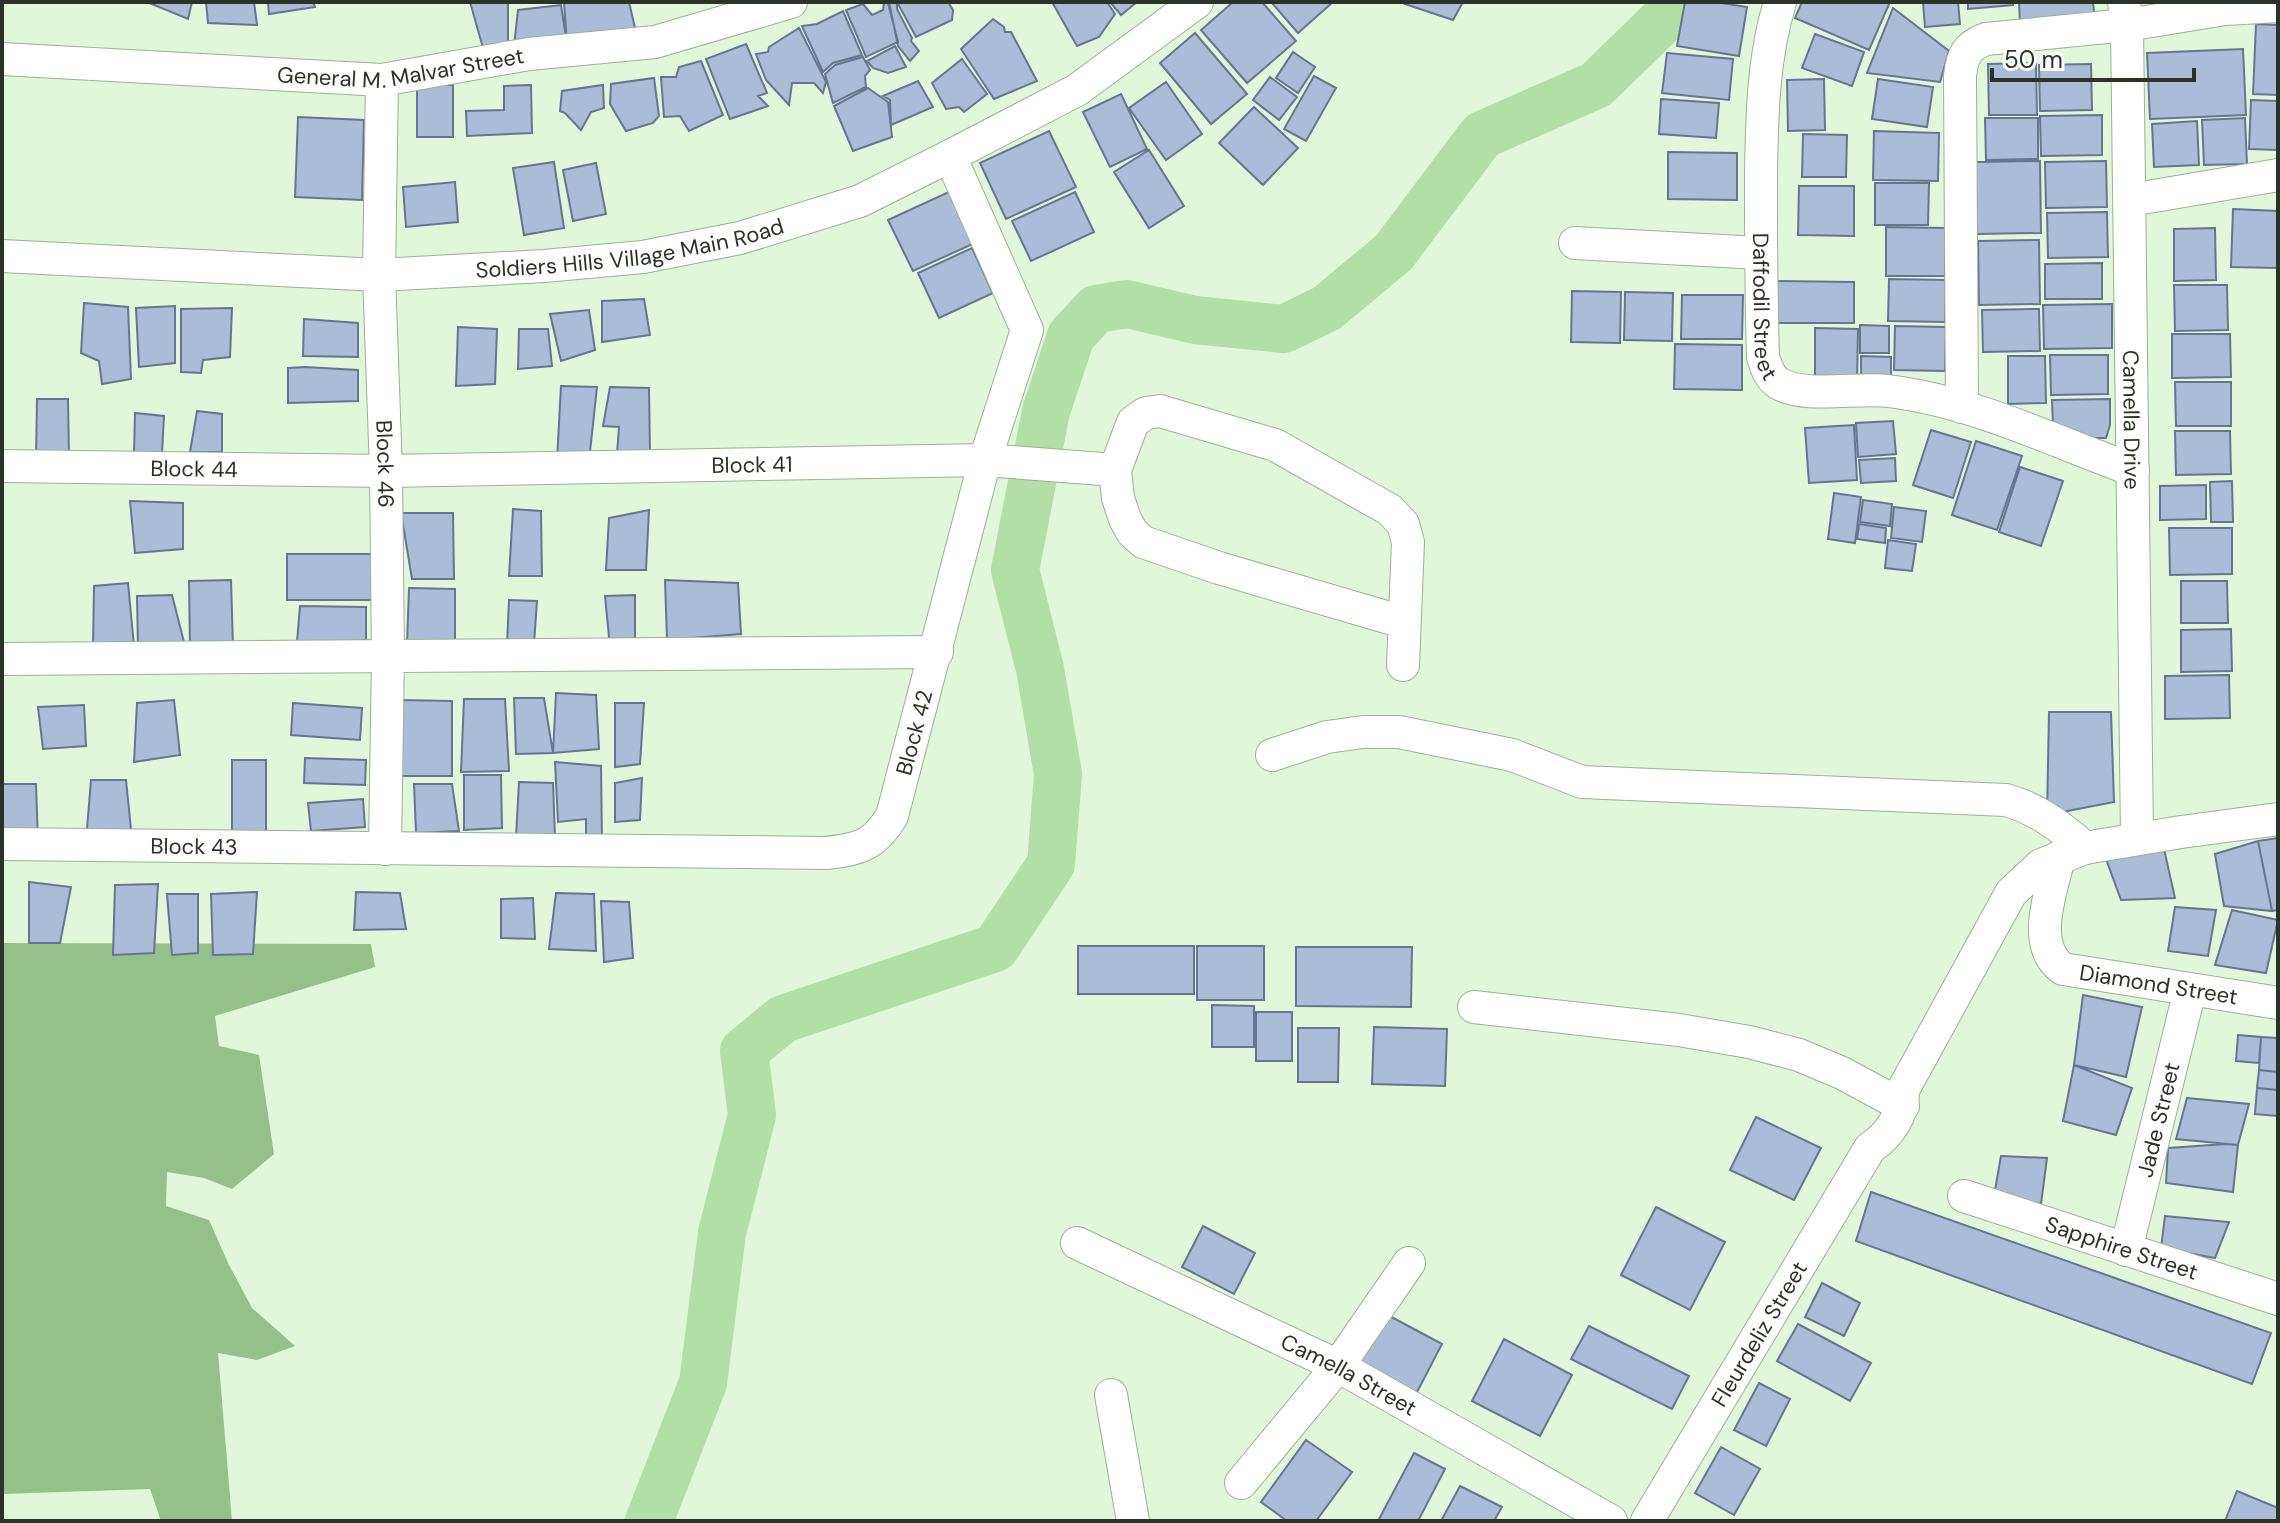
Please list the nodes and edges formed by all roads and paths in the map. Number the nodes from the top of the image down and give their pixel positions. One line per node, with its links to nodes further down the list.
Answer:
1 (791, 2): 7 (street, General M. Malvar Street)
2 (1197, 2): 8 (street, Soldiers Hills Village Main Road)
3 (1780, 2): 12 (street, Daffodil Street)
4 (2278, 6): 5 (street)
5 (2126, 14): 10 (street, Camella Drive); 15 (street)
6 (2, 59): 7 (street, General M. Malvar Street)
7 (382, 80): 14 (street, Block 46)
8 (950, 156): 14 (street, Soldiers Hills Village Main Road); 16 (street, Block 42)
9 (2278, 175): 10 (street)
10 (2130, 200): 19 (street, Camella Drive)
11 (1575, 243): 12 (street)
12 (1760, 253): 15 (street, Daffodil Street)
13 (2, 256): 14 (street, Soldiers Hills Village Main Road)
14 (379, 275): 20 (street, Block 46)
15 (1962, 407): 19 (street, Daffodil Street)
16 (985, 460): 18 (street, Block 41); 20 (street, Block 41); 22 (street, Block 42)
17 (2, 466): 20 (street, Block 44)
18 (1115, 470): 21 (street); 21 (street)
19 (2133, 470): 28 (street, Camella Drive)
20 (386, 471): 23 (street, Block 46)
21 (1403, 622): 25 (street)
22 (937, 652): 23 (street); 30 (street, Block 42)
23 (388, 656): 24 (street); 30 (street, Block 46)
24 (2, 659)
25 (1403, 665)
26 (1272, 755): 31 (street)
27 (2278, 819): 28 (street, Fleurdeliz Street)
28 (2137, 838): 31 (street, Fleurdeliz Street)
29 (2, 844): 30 (street, Block 43)
30 (385, 849)
31 (2072, 852): 32 (street, Diamond Street); 35 (street, Fleurdeliz Street)
32 (2190, 990): 33 (street, Diamond Street); 38 (street, Jade Street)
33 (2278, 1003)
34 (1474, 1007): 35 (street)
35 (1898, 1098): 46 (street, Fleurdeliz Street)
36 (1964, 1196): 38 (street, Sapphire Street)
37 (1077, 1243): 41 (street, Camella Street)
38 (2126, 1250): 40 (street, Sapphire Street)
39 (1409, 1263): 41 (street)
40 (2278, 1299)
41 (1338, 1366): 43 (street); 45 (street, Camella Street)
42 (1111, 1395): 44 (street)
43 (1241, 1483)
44 (1133, 1521)
45 (1611, 1521)
46 (1647, 1521)

